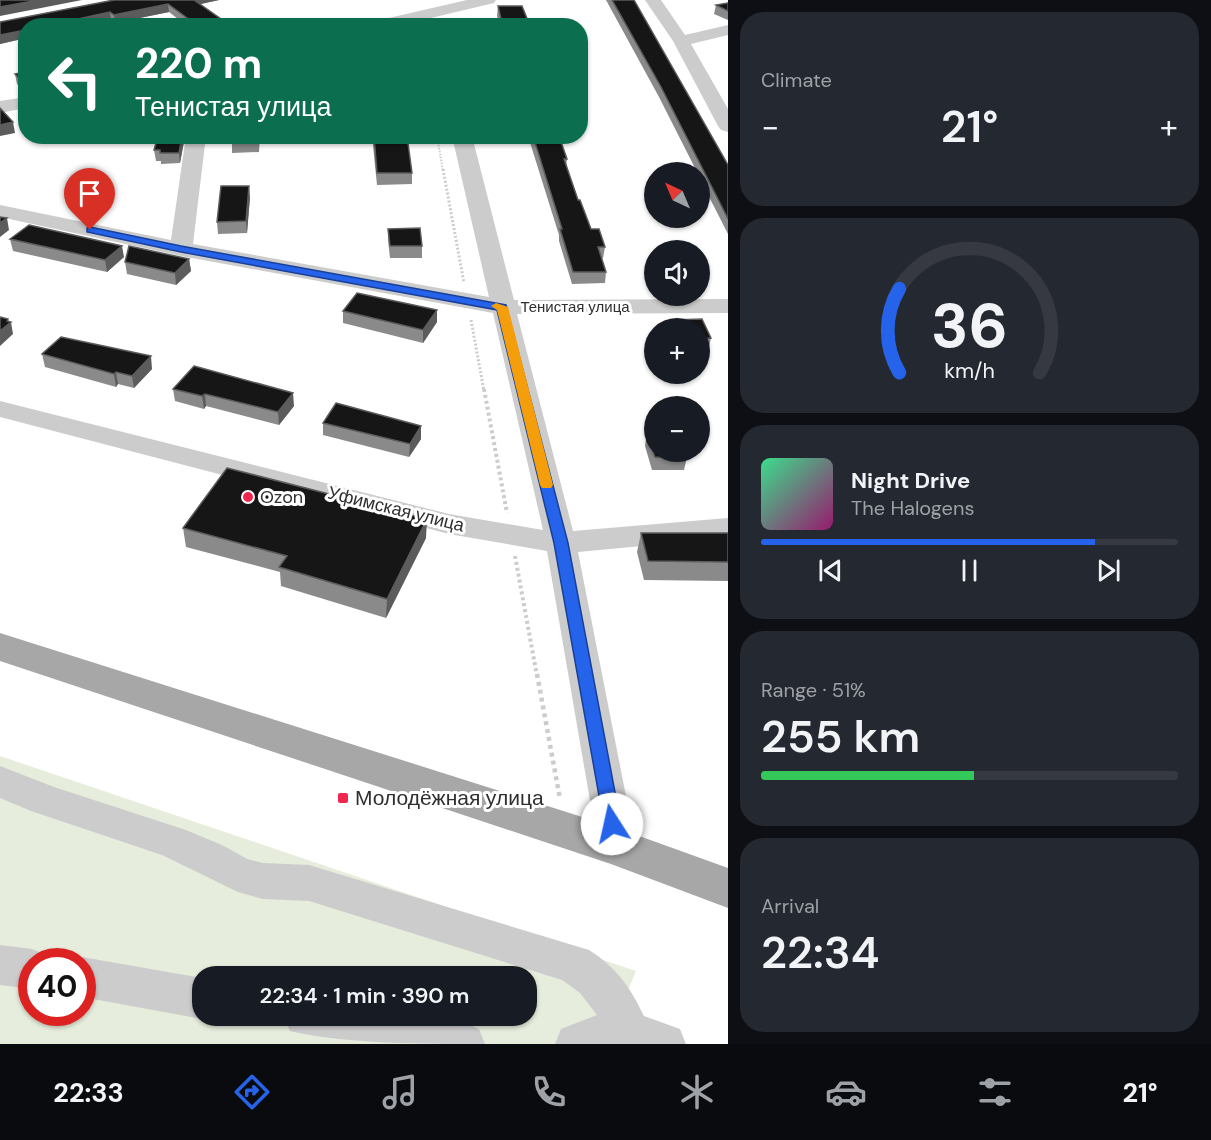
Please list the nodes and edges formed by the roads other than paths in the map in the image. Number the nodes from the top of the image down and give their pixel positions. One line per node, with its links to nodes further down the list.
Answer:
1 (488, 0): 3 (street)
2 (653, 0): 6 (street)
3 (433, 12): 4 (street)
4 (407, 18)
5 (728, 30): 6 (street)
6 (681, 42): 9 (street)
7 (18, 104): 8 (street)
8 (0, 108)
9 (728, 126)
10 (195, 144): 13 (street)
11 (464, 144): 15 (street)
12 (0, 211): 13 (street, Тенистая улица)
13 (181, 249): 15 (street, Тенистая улица)
14 (728, 306): 15 (street, Тенистая улица)
15 (502, 307): 18 (street)
16 (0, 409): 18 (street, Уфимская улица)
17 (728, 528): 18 (street, Уфимская улица)
18 (561, 543): 21 (street)
19 (0, 647): 21 (main road)
20 (0, 781): 28 (street)
21 (617, 847): 22 (main road)
22 (728, 888)
23 (0, 965): 24 (street)
24 (18, 967)
25 (96, 979): 26 (street)
26 (192, 996)
27 (361, 1026): 29 (street)
28 (647, 1039): 30 (street)
29 (463, 1044)
30 (577, 1044)

